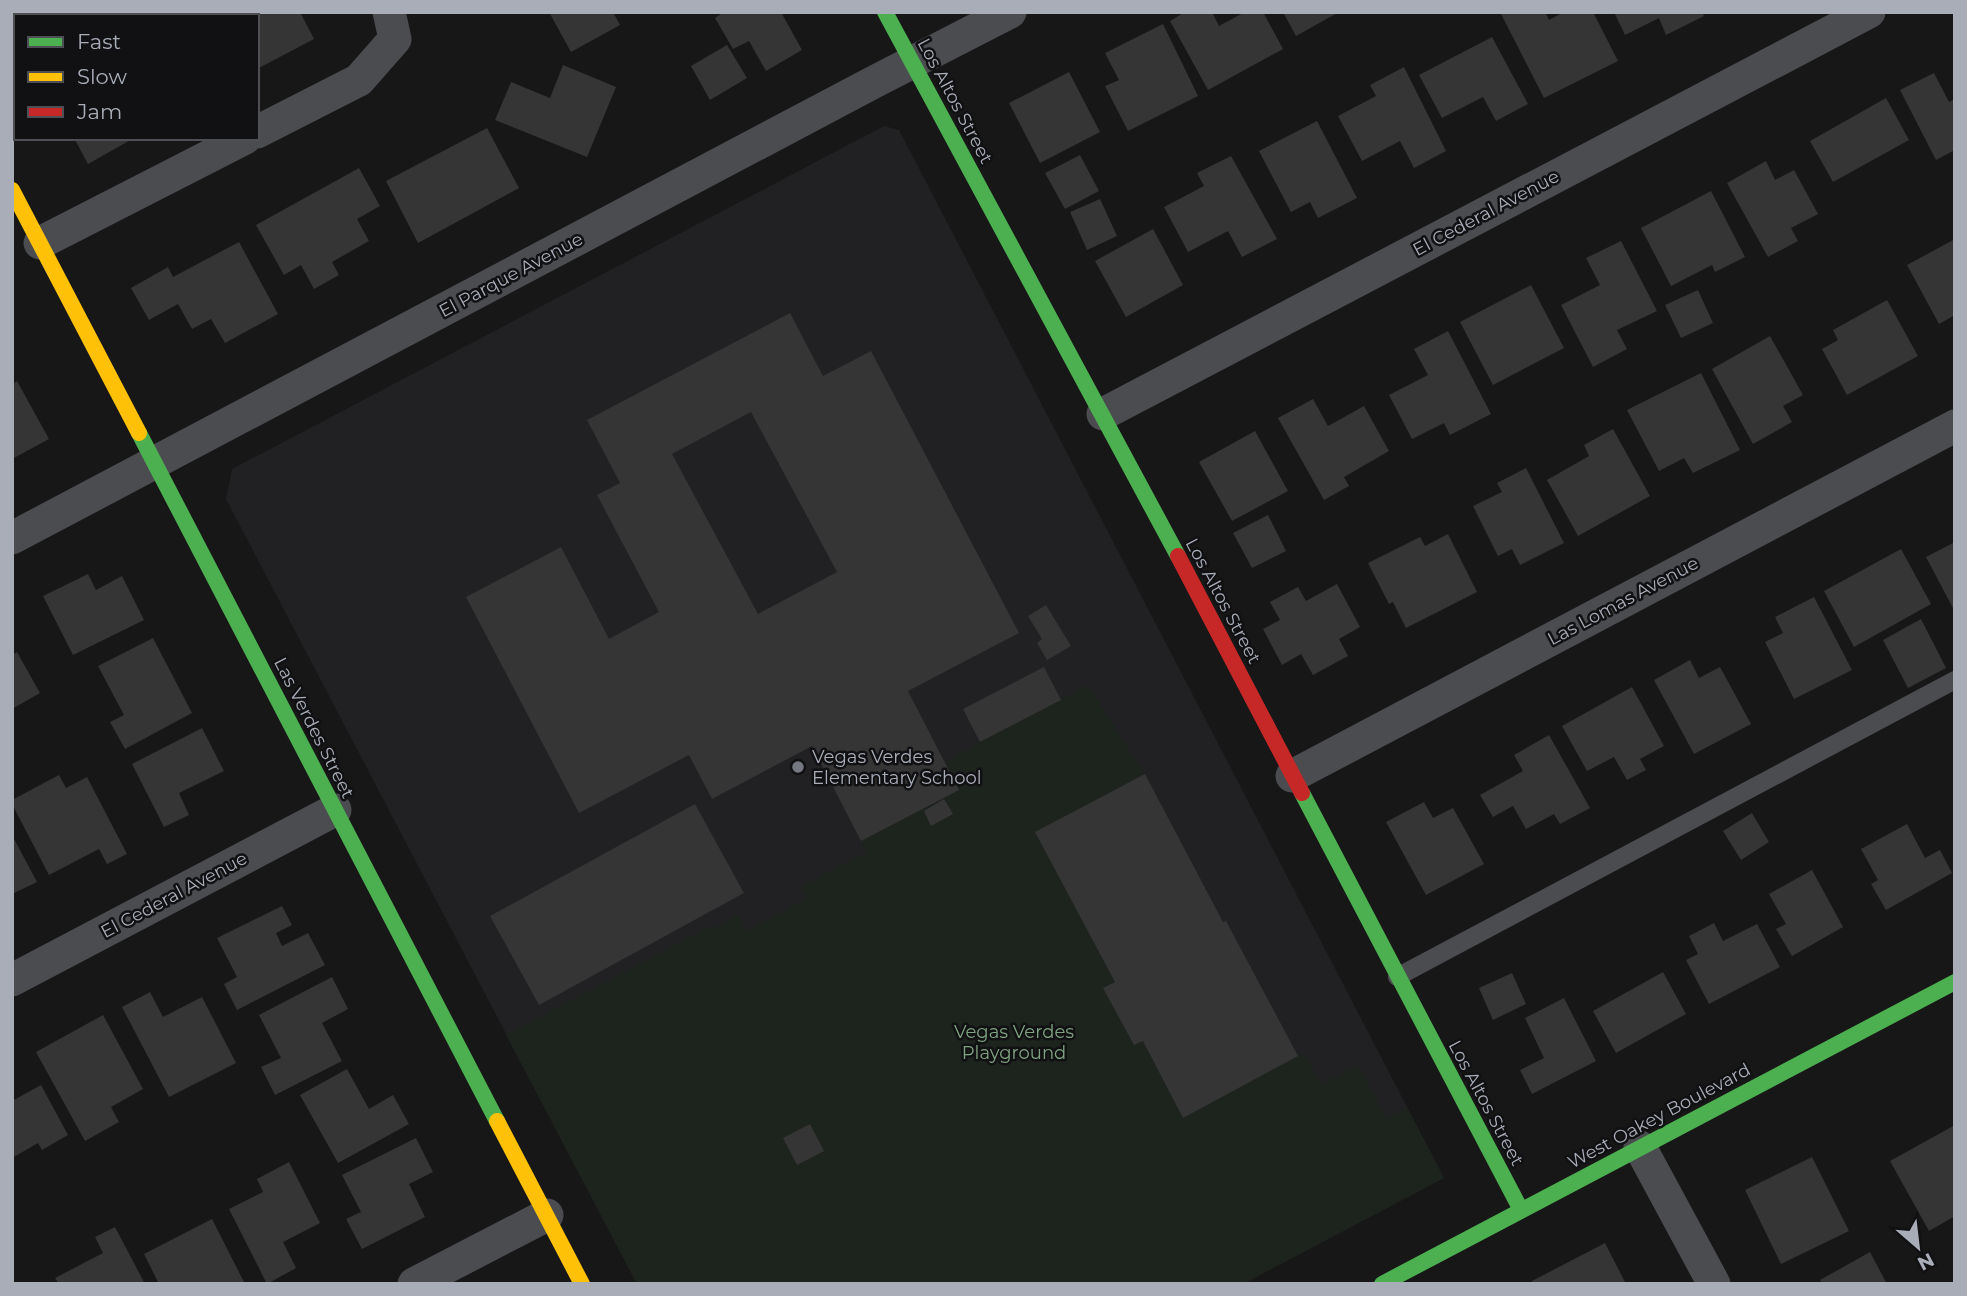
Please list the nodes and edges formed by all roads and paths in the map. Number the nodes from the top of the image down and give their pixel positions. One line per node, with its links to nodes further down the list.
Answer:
1 (886, 12): 5 (street, Los Altos Street)
2 (1010, 12): 5 (street, El Parque Avenue)
3 (1869, 12): 10 (street, El Cederal Avenue)
4 (392, 25): 6 (street)
5 (912, 64): 10 (street, Los Altos Street); 12 (street, El Parque Avenue)
6 (259, 131)
7 (241, 140): 9 (street)
8 (12, 190): 9 (street, Las Verdes Street)
9 (40, 243): 12 (street, Las Verdes Street)
10 (1103, 414): 15 (street, Los Altos Street)
11 (1955, 426): 15 (street, Las Lomas Avenue)
12 (155, 464): 13 (street, El Parque Avenue); 16 (street, Las Verdes Street)
13 (12, 538)
14 (1955, 680): 17 (lane)
15 (1292, 776): 17 (street, Los Altos Street)
16 (335, 810): 18 (street, El Cederal Avenue); 22 (street, Las Verdes Street)
17 (1397, 977): 21 (street, Los Altos Street)
18 (12, 980)
19 (1955, 982): 20 (street, West Oakey Boulevard)
20 (1640, 1147): 21 (street, West Oakey Boulevard); 26 (street)
21 (1521, 1210): 25 (street, West Oakey Boulevard)
22 (547, 1215): 23 (street); 24 (street, Las Verdes Street)
23 (414, 1284)
24 (582, 1284)
25 (1382, 1284)
26 (1714, 1284)

